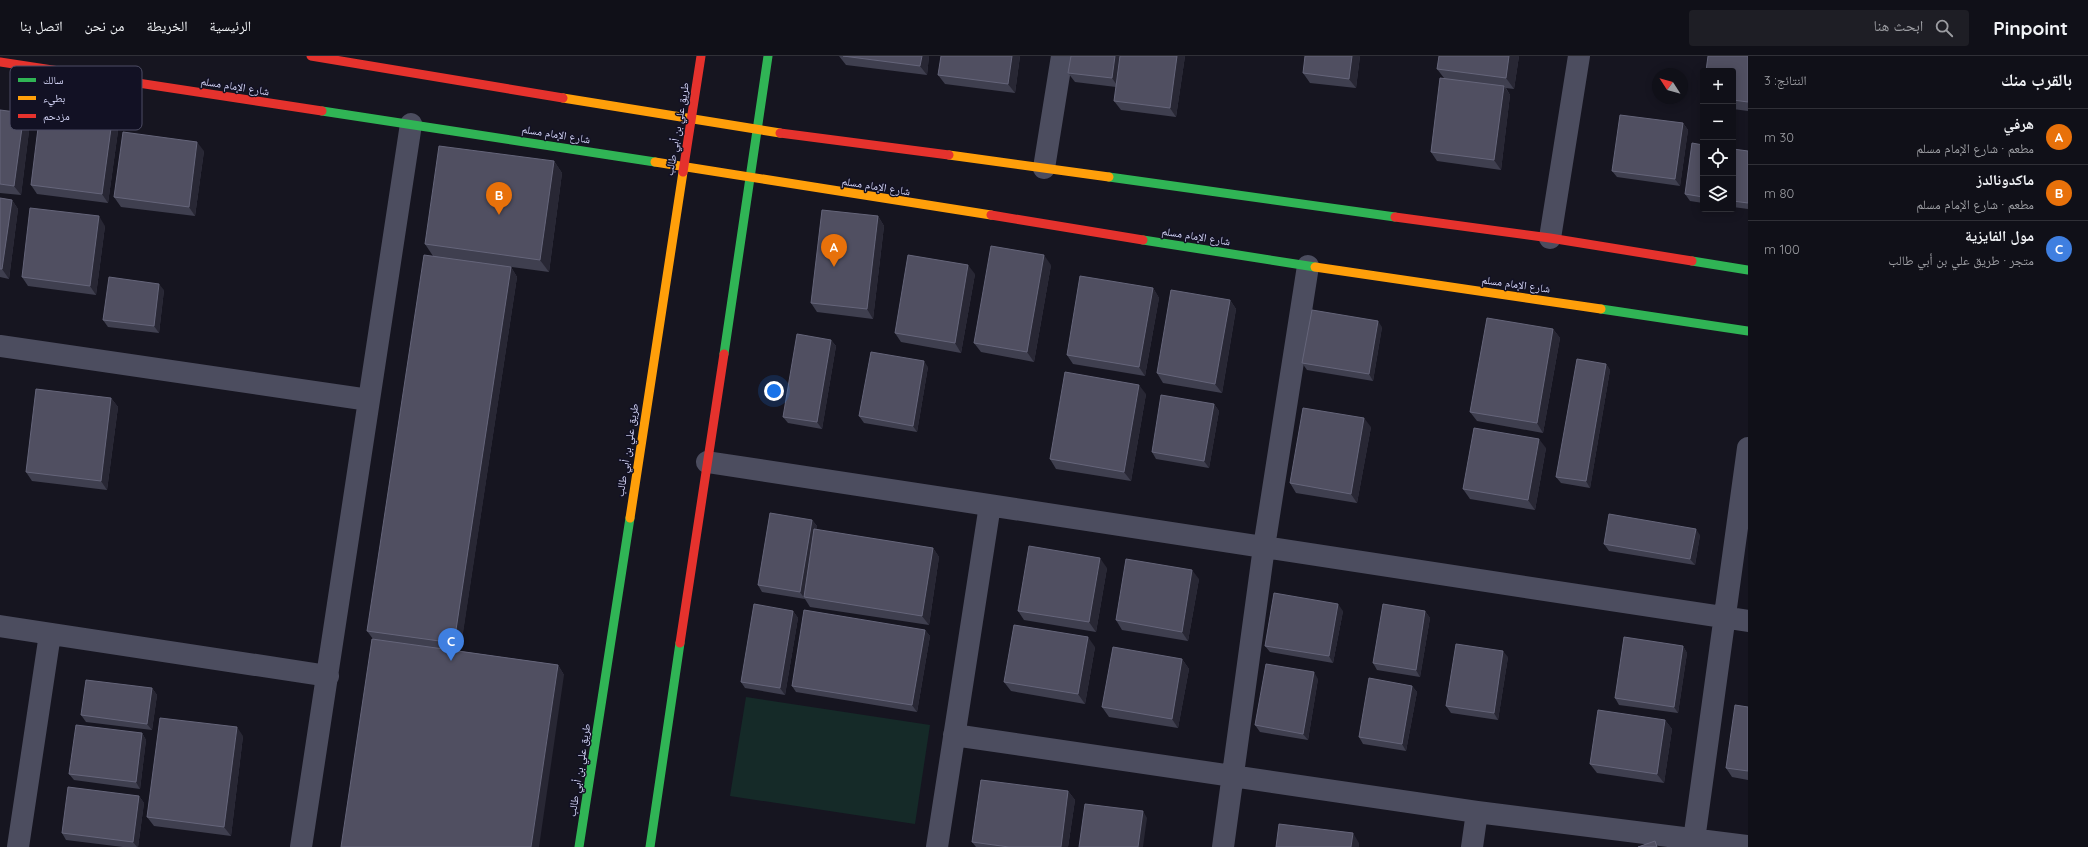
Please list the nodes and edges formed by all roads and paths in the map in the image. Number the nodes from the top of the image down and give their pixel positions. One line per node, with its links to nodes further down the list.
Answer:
1 (311, 56): 9 (main road)
2 (701, 56): 9 (main road, طريق علي بن أبي طالب)
3 (768, 56): 11 (main road)
4 (1062, 56): 13 (street)
5 (1579, 56): 15 (street)
6 (0, 62): 7 (main road, شارع الإمام مسلم)
7 (27, 66)
8 (142, 83): 10 (main road, شارع الإمام مسلم)
9 (692, 119): 11 (main road); 12 (main road, طريق علي بن أبي طالب)
10 (411, 124): 12 (main road, شارع الإمام مسلم); 20 (street)
11 (757, 130): 13 (main road); 14 (main road)
12 (683, 166): 14 (main road, شارع الإمام مسلم); 37 (main road, طريق علي بن أبي طالب)
13 (1044, 168): 15 (main road)
14 (750, 178): 16 (main road, شارع الإمام مسلم); 22 (main road)
15 (1550, 238): 17 (main road)
16 (1308, 266): 18 (main road, شارع الإمام مسلم); 24 (street)
17 (1748, 270)
18 (1748, 331)
19 (0, 346): 20 (street)
20 (369, 400): 29 (street)
21 (1748, 448): 25 (street)
22 (707, 462): 23 (street); 38 (main road)
23 (990, 505): 24 (street); 30 (street)
24 (1264, 547): 25 (street); 31 (street)
25 (1724, 618): 26 (street); 33 (street)
26 (1748, 621)
27 (0, 626): 28 (street)
28 (50, 634): 29 (street); 35 (street)
29 (328, 676): 36 (street)
30 (954, 735): 31 (street); 39 (street)
31 (1233, 776): 32 (street); 40 (street)
32 (1477, 812): 33 (street); 41 (street)
33 (1694, 840): 34 (street)
34 (1748, 846)
35 (18, 847)
36 (301, 847)
37 (579, 847)
38 (650, 847)
39 (937, 847)
40 (1223, 847)
41 (1472, 847)

